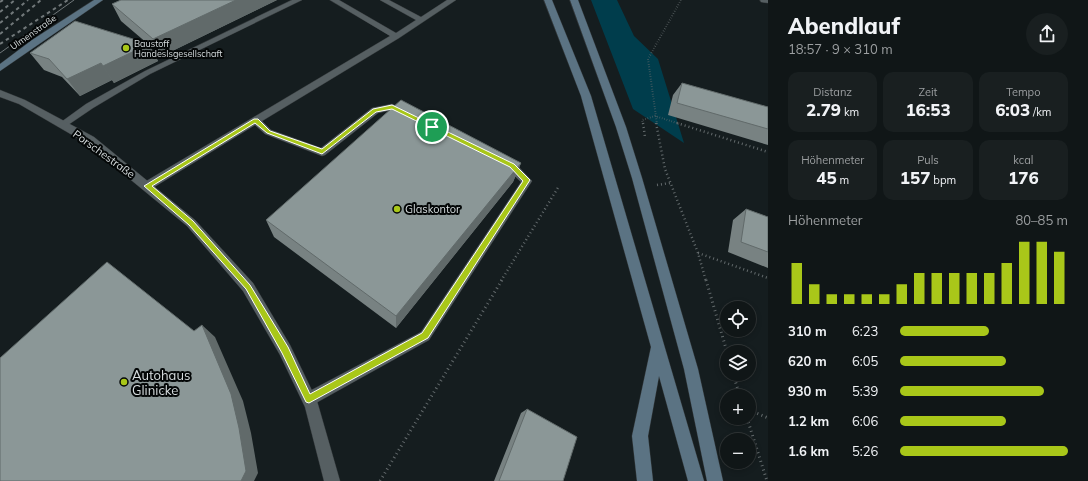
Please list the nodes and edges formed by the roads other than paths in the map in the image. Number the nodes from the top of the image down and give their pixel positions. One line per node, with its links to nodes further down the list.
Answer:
1 (99, 0): 12 (main road, Ulmenstraße)
2 (298, 0): 16 (lane)
3 (334, 0): 11 (lane)
4 (384, 0): 10 (lane)
5 (452, 0): 10 (lane)
6 (548, 0): 19 (main road)
7 (574, 0): 24 (main road)
8 (764, 0): 9 (street)
9 (768, 1)
10 (421, 20): 11 (lane)
11 (396, 36): 15 (lane)
12 (0, 68)
13 (0, 93): 16 (street, Porschestraße)
14 (413, 117): 15 (lane)
15 (256, 120): 18 (lane)
16 (62, 125): 18 (street, Porschestraße)
17 (498, 159): 20 (lane)
18 (147, 186): 20 (street, Porschestraße)
19 (657, 346): 22 (main road); 23 (main road)
20 (309, 399): 21 (street, Porschestraße)
21 (332, 481)
22 (645, 481)
23 (696, 481)
24 (715, 481)

